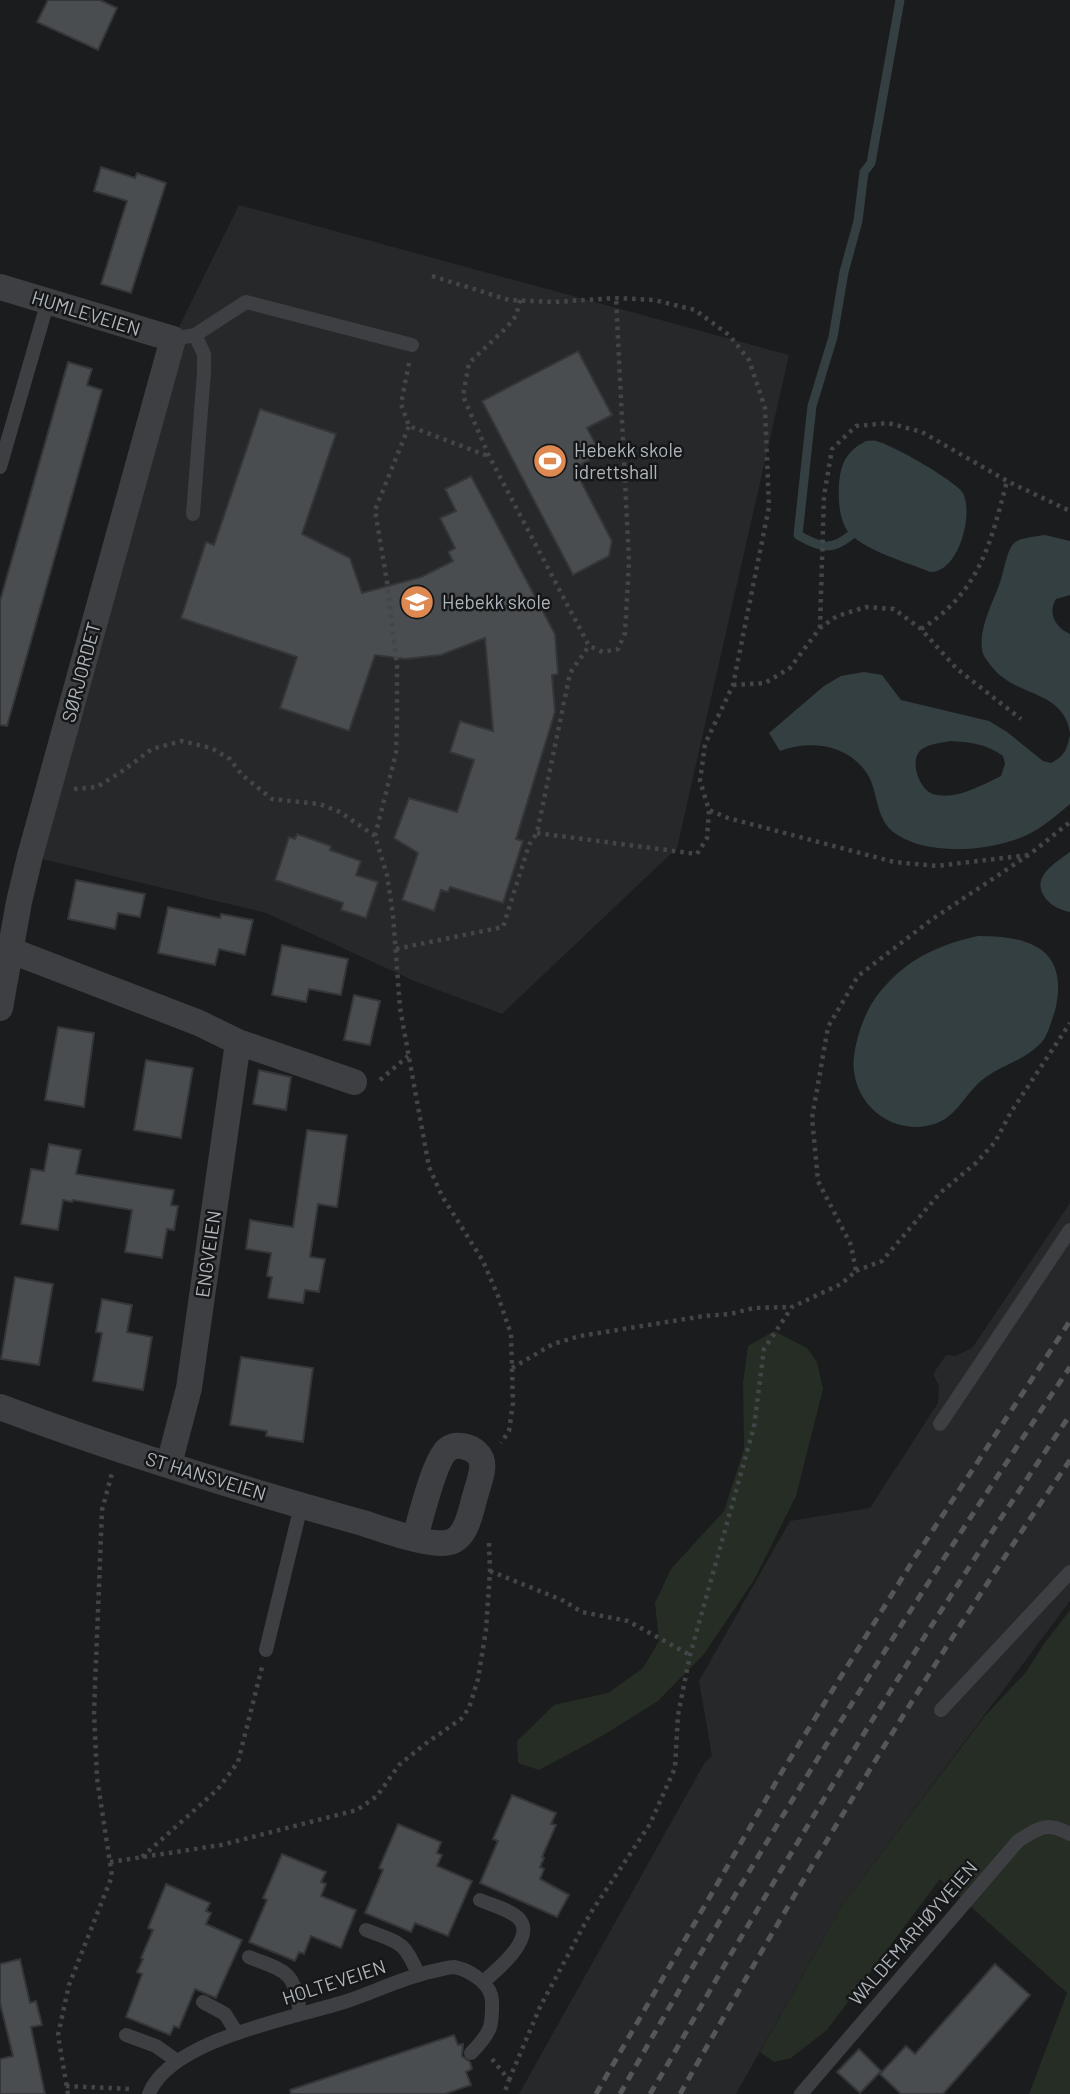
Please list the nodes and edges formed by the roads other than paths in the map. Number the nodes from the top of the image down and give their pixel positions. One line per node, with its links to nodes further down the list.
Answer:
1 (0, 288): 2 (street, HUMLEVEIEN)
2 (48, 301): 3 (street, HUMLEVEIEN); 5 (lane)
3 (184, 337): 4 (lane); 6 (lane); 7 (street, SØRJORDET)
4 (412, 345)
5 (0, 467)
6 (193, 514)
7 (12, 951): 8 (street, SØRJORDET); 9 (street)
8 (0, 1007)
9 (238, 1042): 10 (street); 14 (street, ENGVEIEN)
10 (355, 1082)
11 (1070, 1230): 13 (lane)
12 (0, 1407): 14 (street, ST HANSVEIEN)
13 (940, 1424)
14 (169, 1464): 15 (street, ST HANSVEIEN)
15 (301, 1506): 16 (street, ST HANSVEIEN); 18 (lane)
16 (415, 1538): 16 (street, ST HANSVEIEN)
17 (1070, 1572): 19 (lane)
18 (266, 1650)
19 (941, 1710)
20 (1070, 1834): 33 (lane, WALDEMARHØYVEIEN)
21 (480, 1900): 25 (lane)
22 (366, 1930): 24 (lane)
23 (249, 1957): 27 (lane)
24 (418, 1974): 25 (lane, HOLTEVEIEN); 27 (lane, HOLTEVEIEN)
25 (483, 1982): 30 (lane)
26 (203, 2002): 28 (lane)
27 (300, 2013): 28 (lane, HOLTEVEIEN)
28 (237, 2033): 31 (lane, HOLTEVEIEN)
29 (126, 2035): 31 (lane)
30 (476, 2048)
31 (177, 2061): 32 (lane, HOLTEVEIEN)
32 (149, 2093)
33 (800, 2094)

